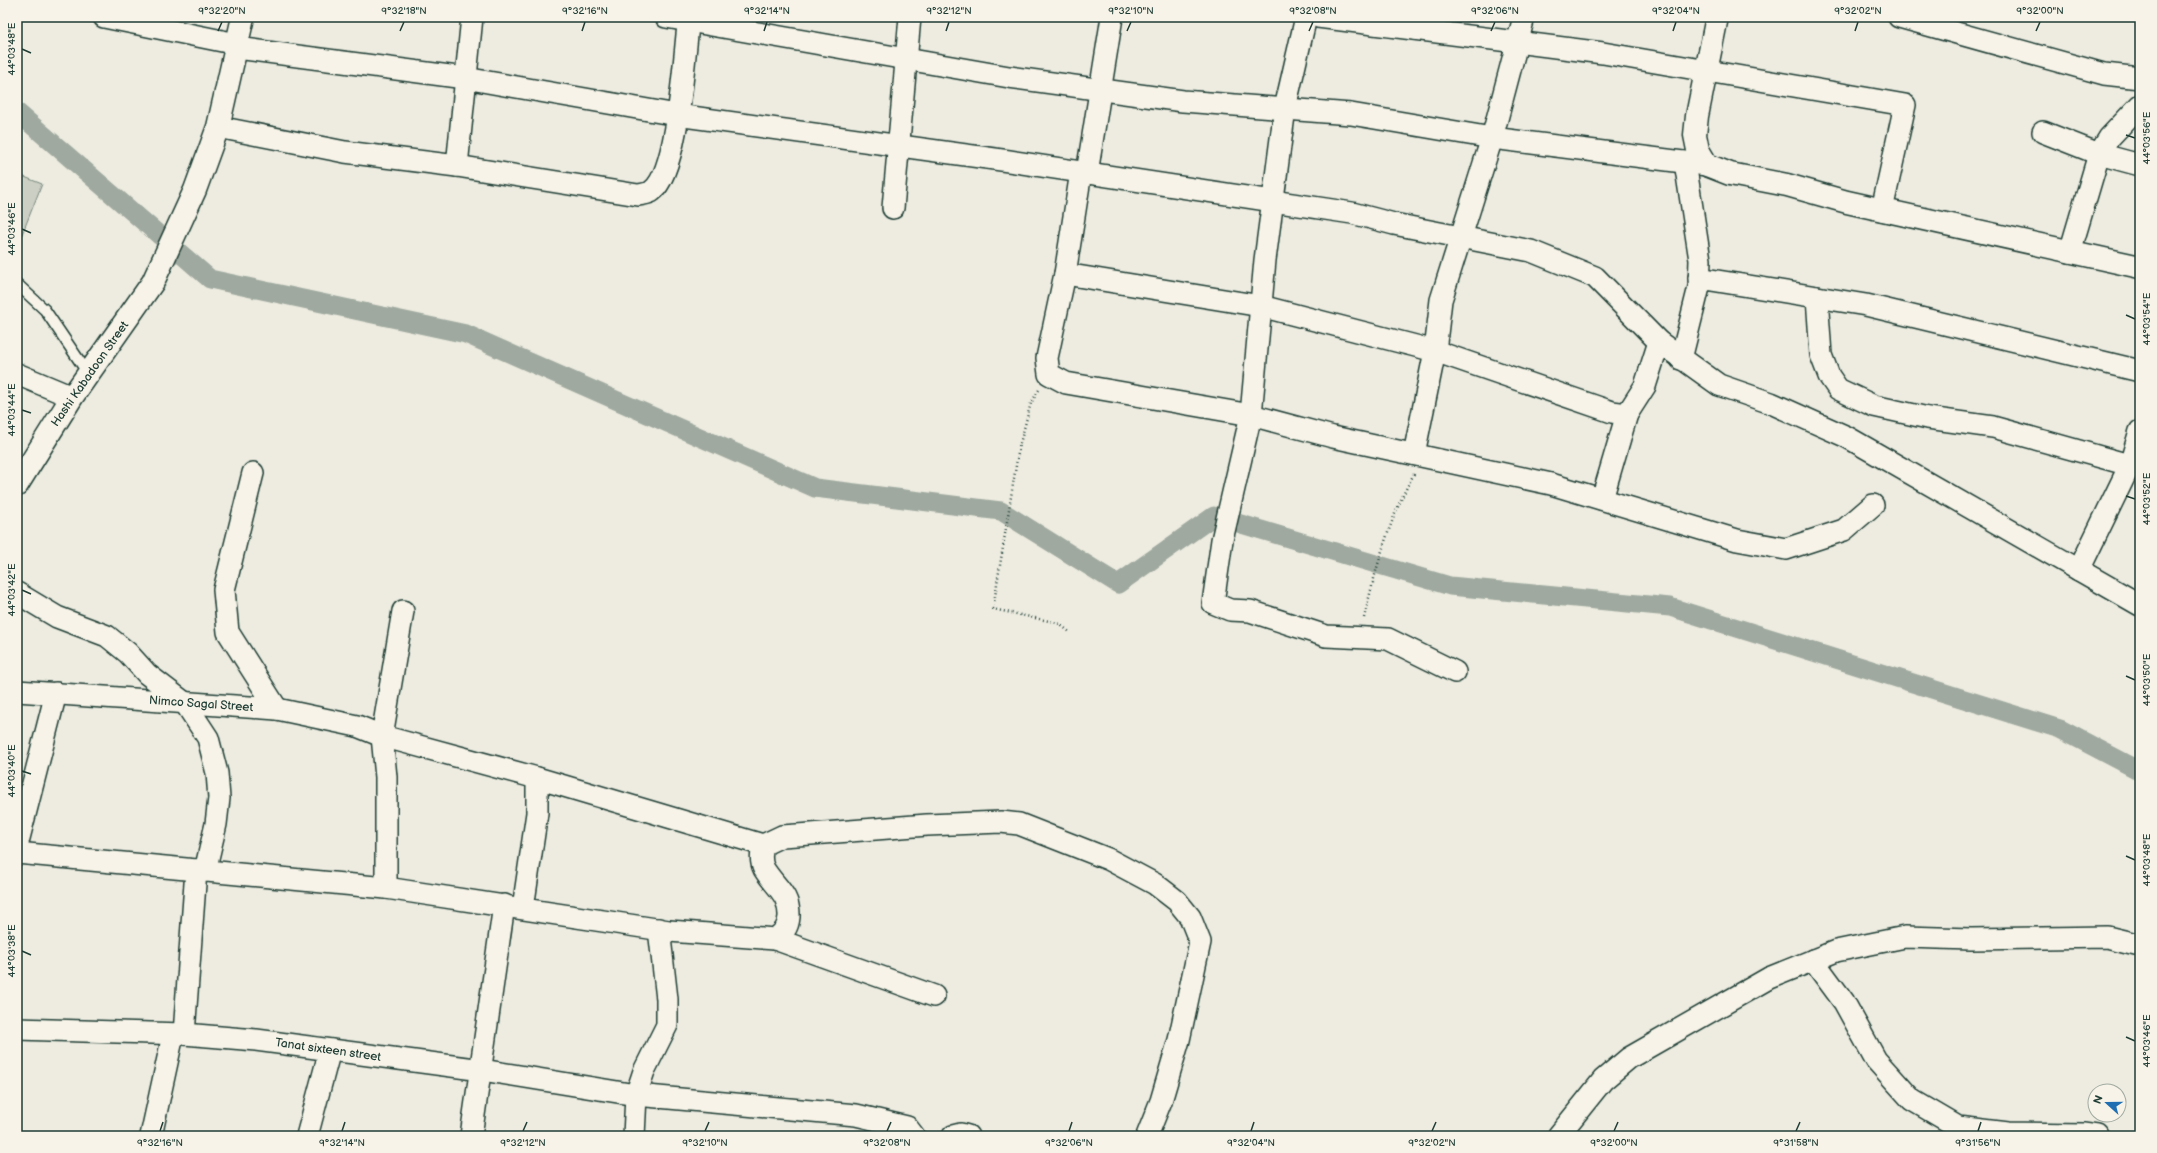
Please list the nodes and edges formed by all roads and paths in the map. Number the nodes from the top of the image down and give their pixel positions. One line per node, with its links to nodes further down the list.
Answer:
1 (104, 17): 15 (street)
2 (243, 17): 15 (street, Hashi Kabadoon Street)
3 (472, 17): 18 (street)
4 (666, 17): 12 (street)
5 (910, 17): 16 (street)
6 (1112, 17): 20 (street)
7 (1306, 17): 22 (street)
8 (1318, 17): 14 (street)
9 (1524, 17): 14 (street)
10 (1717, 17): 17 (street)
11 (1899, 17): 13 (street)
12 (689, 19): 16 (street); 23 (street)
13 (1965, 25): 19 (street)
14 (1518, 43): 17 (street); 26 (street)
15 (237, 46): 18 (street); 24 (street, Hashi Kabadoon Street)
16 (906, 60): 20 (street); 27 (street)
17 (1705, 72): 30 (street); 36 (street)
18 (465, 78): 23 (street); 32 (street)
19 (2140, 78)
20 (1100, 89): 22 (street); 33 (street)
21 (2140, 105): 28 (street)
22 (1285, 108): 26 (street); 34 (street)
23 (676, 116): 27 (street); 32 (street)
24 (218, 127): 32 (street); 50 (street, Hashi Kabadoon Street)
25 (2043, 132): 28 (street)
26 (1492, 138): 29 (street); 37 (street)
27 (897, 146): 33 (street); 35 (street)
28 (2099, 154): 31 (street); 38 (street)
29 (1685, 162): 30 (street); 41 (street)
30 (1707, 165): 36 (street)
31 (2140, 165)
32 (457, 166)
33 (1084, 172): 34 (street); 40 (street)
34 (1274, 201): 37 (street); 44 (street)
35 (893, 208)
36 (1882, 210): 38 (street)
37 (1461, 236): 45 (street); 46 (street)
38 (2070, 252): 39 (street)
39 (2140, 268)
40 (1065, 274): 44 (street); 51 (street)
41 (1699, 278): 43 (street); 47 (street)
42 (17, 284): 50 (lane)
43 (1817, 297): 48 (street); 57 (street)
44 (1261, 306): 46 (street); 54 (street)
45 (1659, 342): 47 (street); 53 (street)
46 (1436, 351): 53 (street); 56 (street)
47 (1681, 359): 62 (street)
48 (2140, 371)
49 (17, 374): 52 (street)
50 (89, 374): 52 (street, Hashi Kabadoon Street)
51 (1049, 374): 54 (street); 66 (path)
52 (72, 397): 59 (street, Hashi Kabadoon Street)
53 (1627, 414): 60 (street)
54 (1251, 415): 56 (street); 67 (street)
55 (2140, 431): 57 (street)
56 (1419, 455): 60 (street); 67 (path)
57 (2135, 467): 62 (street)
58 (253, 473): 72 (street)
59 (17, 485)
60 (1602, 499): 61 (street)
61 (1873, 505)
62 (2079, 570): 64 (street)
63 (17, 593): 71 (street)
64 (2140, 605)
65 (403, 611): 73 (street)
66 (1071, 633)
67 (1360, 638): 68 (street)
68 (1455, 672)
69 (17, 691): 70 (street, Nimco Sagal Street)
70 (56, 693): 71 (street, Nimco Sagal Street); 76 (street)
71 (185, 703): 72 (street, Nimco Sagal Street); 78 (street)
72 (277, 710): 73 (street, Nimco Sagal Street)
73 (382, 736): 74 (street, Nimco Sagal Street); 79 (street)
74 (537, 778): 75 (street, Nimco Sagal Street); 80 (street)
75 (763, 845): 82 (street); 98 (street)
76 (17, 846)
77 (17, 853): 78 (street)
78 (200, 871): 79 (street); 87 (street)
79 (386, 888): 80 (street)
80 (514, 907): 81 (street); 89 (street)
81 (659, 929): 82 (street); 90 (street)
82 (774, 939): 85 (street)
83 (2140, 944): 84 (street)
84 (1813, 960): 99 (street); 100 (street)
85 (934, 996)
86 (17, 1029): 87 (street, Tanat sixteen street)
87 (179, 1034): 88 (street, Tanat sixteen street); 91 (street)
88 (330, 1050): 89 (street, Tanat sixteen street); 92 (street)
89 (482, 1070): 90 (street, Tanat sixteen street); 93 (street)
90 (636, 1095): 94 (street); 95 (street, Tanat sixteen street)
91 (151, 1136)
92 (307, 1136)
93 (471, 1136)
94 (634, 1136)
95 (914, 1136)
96 (953, 1136): 97 (street)
97 (968, 1136)
98 (1147, 1136)
99 (1558, 1136)
100 (2098, 1136)

